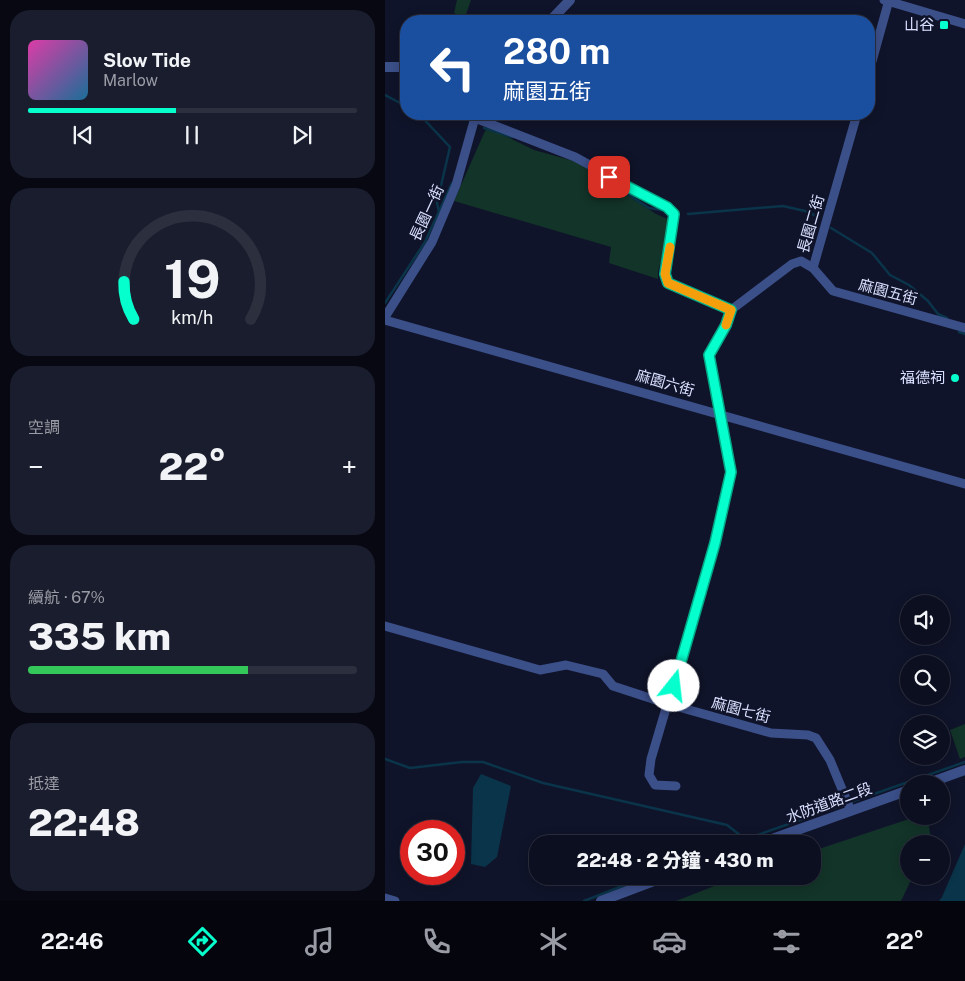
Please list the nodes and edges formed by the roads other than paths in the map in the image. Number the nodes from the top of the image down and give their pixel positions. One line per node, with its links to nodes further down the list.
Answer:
1 (570, 0): 3 (street)
2 (887, 0): 4 (street); 5 (street)
3 (556, 15)
4 (965, 24)
5 (875, 48)
6 (385, 67): 7 (street)
7 (400, 67)
8 (475, 120): 13 (street, 長園一街)
9 (486, 120): 12 (street)
10 (855, 120): 11 (street, 長園二街)
11 (813, 268): 12 (street, 長園二街); 14 (street, 麻園五街)
12 (731, 310): 15 (street)
13 (385, 318): 15 (street, 麻園六街)
14 (965, 328)
15 (720, 413): 16 (street, 麻園六街); 18 (street)
16 (965, 484)
17 (385, 626): 18 (street, 麻園七街)
18 (668, 704): 21 (street); 23 (street, 麻園七街)
19 (965, 770): 20 (street)
20 (950, 775)
21 (677, 786)
22 (900, 793): 23 (street, 水防道路二段)
23 (851, 811): 24 (street, 水防道路二段)
24 (783, 835)
25 (643, 885): 28 (street)
26 (385, 898): 27 (street)
27 (395, 901)
28 (601, 901)

